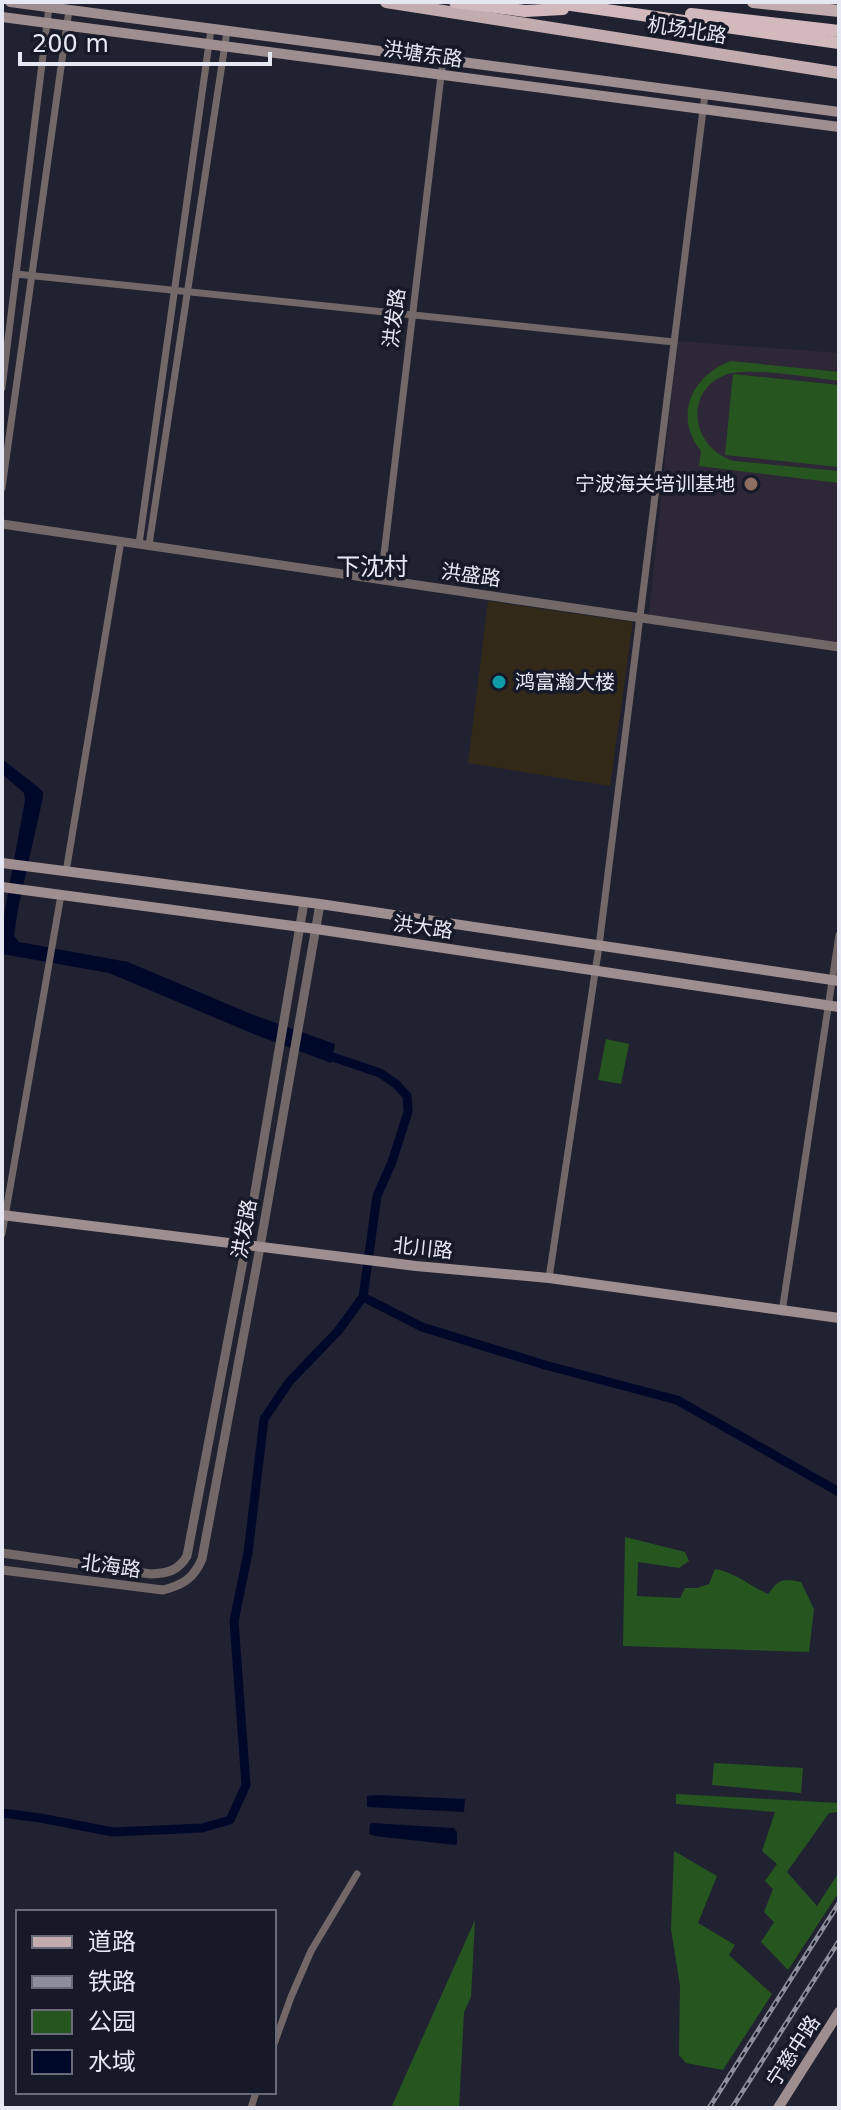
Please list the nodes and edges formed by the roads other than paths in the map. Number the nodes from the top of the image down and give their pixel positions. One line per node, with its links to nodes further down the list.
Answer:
1 (10, 2): 7 (main road, 洪塘东路)
2 (386, 2): 20 (main road, 机场北路)
3 (455, 2): 6 (highway)
4 (550, 2): 6 (highway)
5 (753, 2): 9 (main road)
6 (587, 5): 15 (highway); 16 (highway)
7 (49, 7): 8 (main road, 洪塘东路); 11 (street)
8 (69, 10): 12 (street); 13 (main road, 洪塘东路)
9 (839, 11)
10 (3, 18): 11 (main road, 洪塘东路)
11 (47, 23): 12 (main road, 洪塘东路); 26 (street)
12 (66, 26): 17 (main road, 洪塘东路); 27 (street)
13 (211, 29): 14 (main road, 洪塘东路); 17 (street)
14 (227, 31): 18 (street); 19 (main road, 洪塘东路)
15 (839, 31)
16 (839, 43)
17 (209, 44): 18 (main road, 洪塘东路); 28 (street)
18 (224, 46): 21 (main road, 洪塘东路); 29 (street)
19 (443, 59): 21 (street, 洪发路); 22 (main road, 洪塘东路)
20 (839, 73)
21 (441, 75): 23 (main road, 洪塘东路); 30 (street, 洪发路)
22 (705, 94): 23 (street); 24 (main road, 洪塘东路)
23 (703, 109): 25 (main road, 洪塘东路); 32 (street)
24 (839, 112)
25 (839, 127)
26 (16, 274): 27 (street); 31 (street)
27 (32, 276): 28 (street); 34 (street)
28 (175, 291): 29 (street); 37 (street)
29 (187, 292): 30 (street); 37 (street)
30 (412, 316): 32 (street); 38 (street, 洪发路)
31 (6, 322): 33 (street)
32 (674, 342): 39 (street)
33 (2, 388)
34 (2, 488)
35 (2, 524): 36 (street, 洪盛路)
36 (121, 541): 37 (street, 洪盛路); 42 (street)
37 (144, 545): 38 (street, 洪盛路)
38 (381, 580): 39 (street, 洪盛路)
39 (640, 617): 40 (street, 洪盛路); 50 (street)
40 (839, 647)
41 (2, 863): 42 (main road, 洪大路)
42 (66, 872): 45 (main road, 洪大路)
43 (2, 887): 44 (main road, 洪大路)
44 (61, 895): 47 (main road, 洪大路); 54 (street)
45 (304, 902): 46 (main road, 洪大路); 47 (street, 洪发路)
46 (320, 904): 48 (street, 洪发路); 50 (main road, 洪大路)
47 (300, 927): 48 (main road, 洪大路); 56 (street, 洪发路)
48 (316, 929): 51 (main road, 洪大路); 57 (street, 洪发路)
49 (839, 935): 52 (street)
50 (599, 946): 51 (street); 52 (main road, 洪大路)
51 (595, 971): 53 (main road, 洪大路); 58 (street)
52 (836, 981): 53 (street)
53 (834, 1006): 59 (street)
54 (3, 1216): 55 (street); 56 (main road, 北川路)
55 (2, 1234)
56 (246, 1245): 57 (main road, 北川路); 61 (street, 洪发路)
57 (260, 1247): 58 (main road, 北川路); 63 (street, 洪发路)
58 (549, 1278): 59 (main road, 北川路)
59 (782, 1312): 60 (main road, 北川路)
60 (839, 1318)
61 (189, 1551): 62 (street, 北海路)
62 (2, 1553)
63 (202, 1559): 64 (street, 北海路)
64 (2, 1570)
65 (357, 1874): 67 (street)
66 (839, 2012): 68 (main road, 宁慈中路)
67 (276, 2038)
68 (778, 2108)

